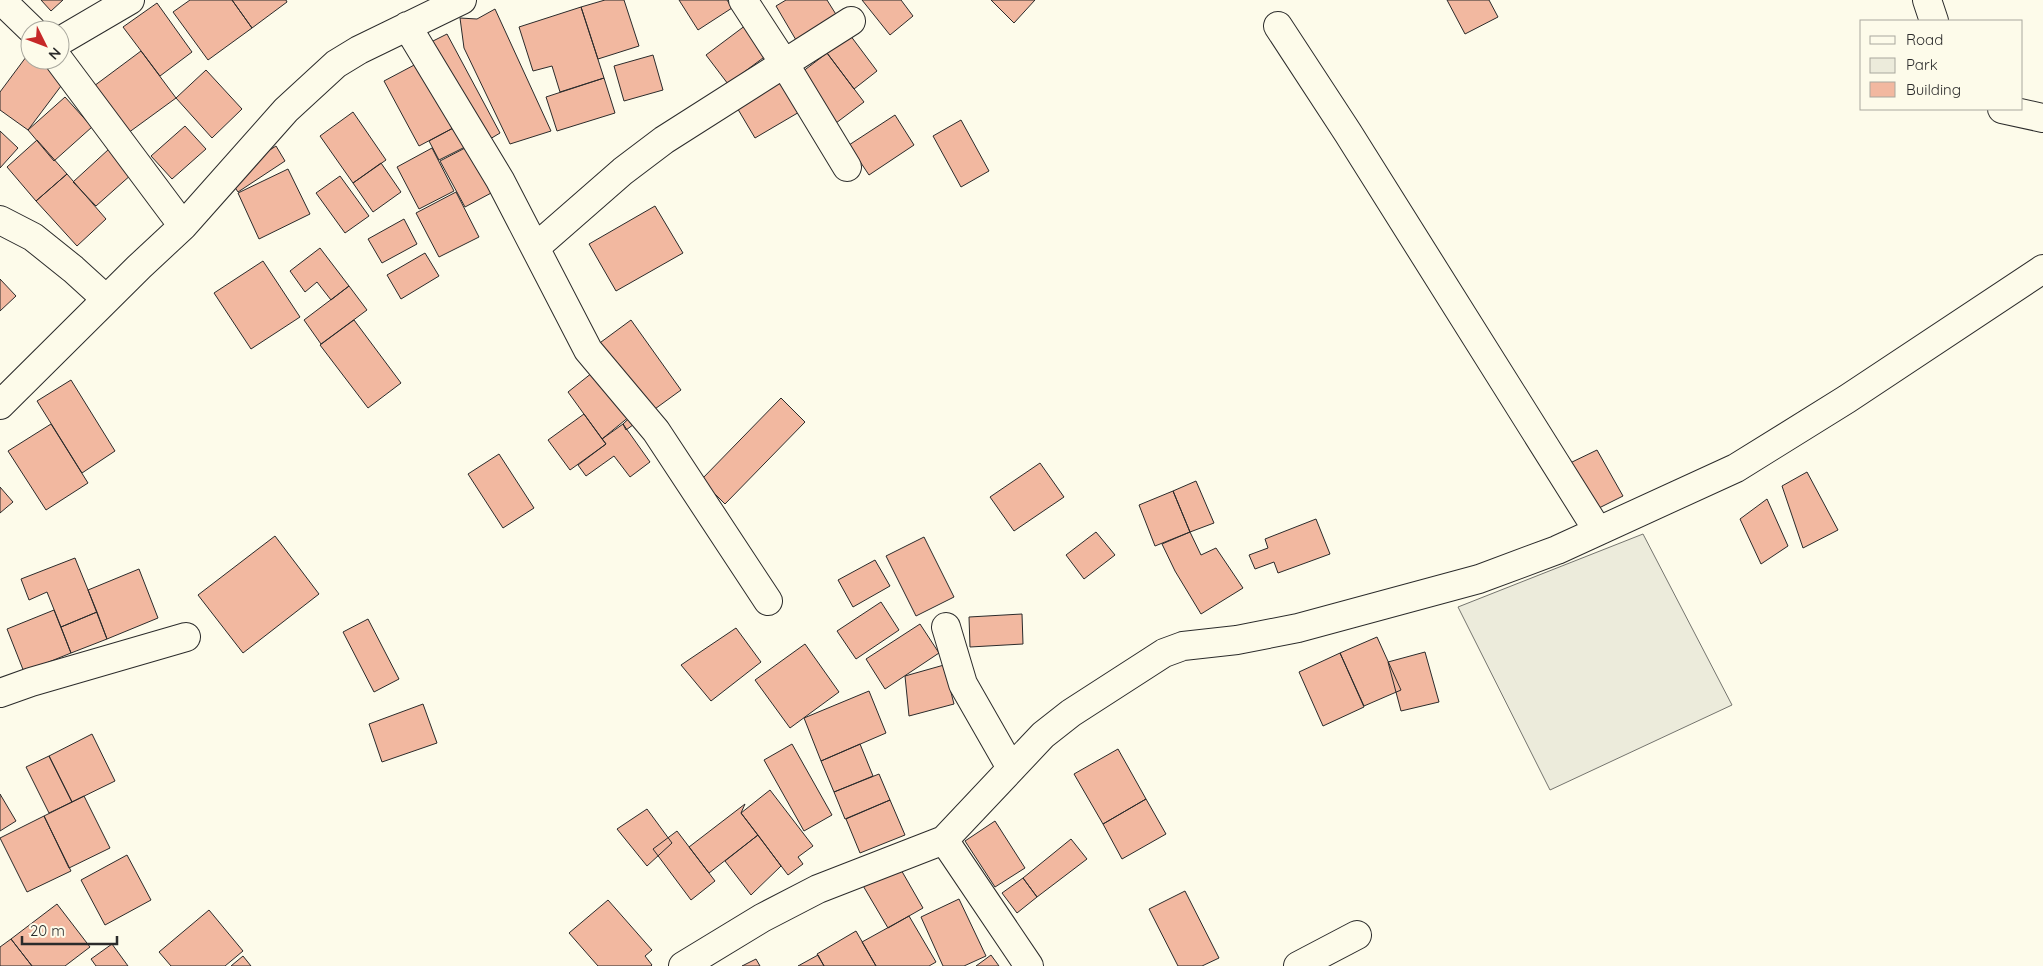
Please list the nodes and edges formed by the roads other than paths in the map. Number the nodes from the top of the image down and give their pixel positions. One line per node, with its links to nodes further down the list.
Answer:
1 (1, 0): 6 (street)
2 (130, 0): 11 (street)
3 (462, 0): 9 (street)
4 (743, 0): 12 (street)
5 (1927, 0): 7 (street)
6 (22, 20)
7 (1934, 20)
8 (851, 21): 12 (street)
9 (407, 26): 18 (street); 19 (street)
10 (1278, 26): 23 (street)
11 (70, 35)
12 (784, 63): 16 (street); 19 (street)
13 (66, 70): 18 (street)
14 (2007, 110): 15 (street)
15 (2043, 118)
16 (847, 167)
17 (0, 220): 21 (street)
18 (183, 226): 21 (street)
19 (536, 247): 24 (street)
20 (2043, 269): 23 (street)
21 (106, 299): 22 (street)
22 (0, 405)
23 (1598, 531): 28 (street)
24 (768, 601)
25 (946, 627): 28 (street)
26 (186, 637): 27 (street)
27 (0, 693)
28 (1011, 768): 29 (street)
29 (944, 840): 31 (street); 32 (street)
30 (1357, 935): 33 (street)
31 (682, 966)
32 (1029, 966)
33 (1298, 966)

